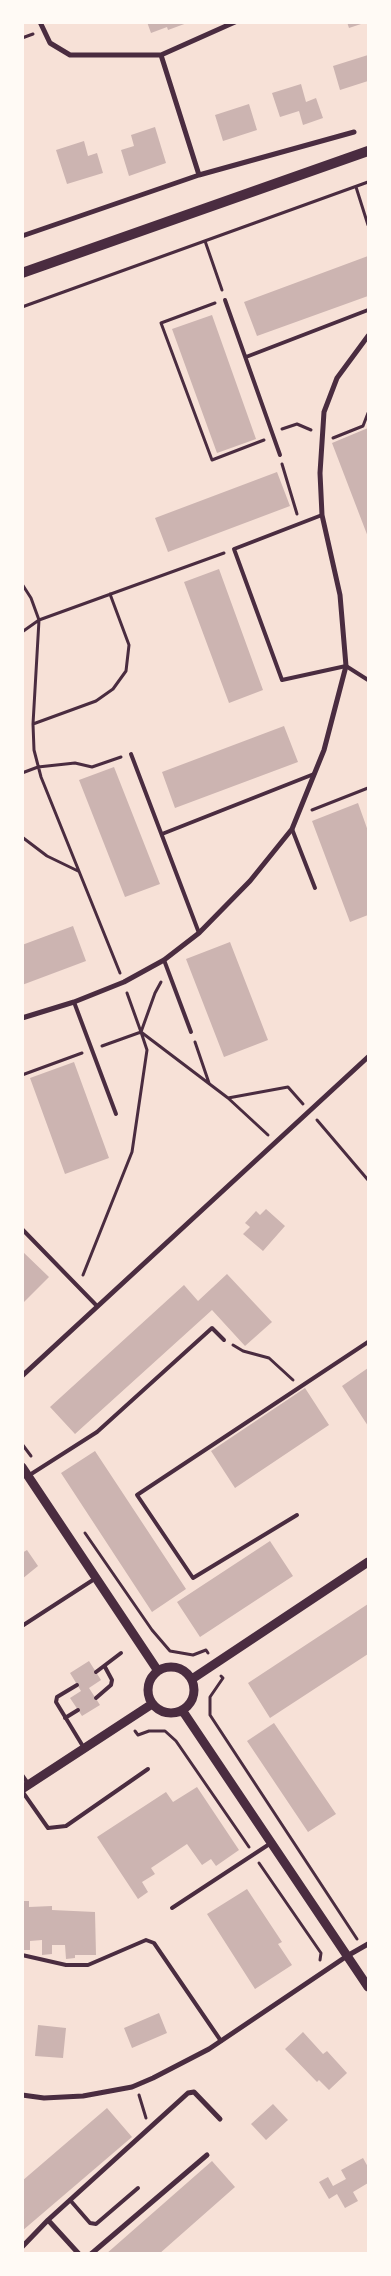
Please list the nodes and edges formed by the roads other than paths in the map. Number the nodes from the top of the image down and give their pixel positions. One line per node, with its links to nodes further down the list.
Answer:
1 (40, 22): 3 (street)
2 (235, 22): 3 (street)
3 (161, 55): 6 (street)
4 (354, 132): 6 (street)
5 (368, 151): 8 (main road)
6 (199, 175): 7 (street)
7 (22, 236)
8 (22, 273)
9 (225, 300): 12 (lane)
10 (368, 310): 12 (lane)
11 (368, 336): 14 (street)
12 (246, 358): 13 (lane)
13 (280, 455)
14 (322, 515): 15 (street); 15 (lane)
15 (346, 666): 16 (lane); 18 (street)
16 (368, 680)
17 (131, 754): 20 (lane)
18 (314, 774): 19 (street); 20 (lane)
19 (292, 829): 21 (lane); 22 (street)
20 (162, 834): 22 (lane)
21 (315, 888)
22 (199, 933): 23 (street)
23 (164, 960): 24 (street); 26 (lane)
24 (74, 1002): 25 (street); 28 (lane)
25 (22, 1018)
26 (191, 1032)
27 (368, 1057): 30 (street)
28 (116, 1114)
29 (22, 1229): 30 (lane)
30 (97, 1306): 33 (street)
31 (224, 1340): 35 (lane)
32 (368, 1342): 36 (lane)
33 (22, 1376)
34 (22, 1467): 35 (street)
35 (28, 1476): 38 (street)
36 (297, 1515)
37 (368, 1562): 44 (street)
38 (96, 1578): 39 (lane); 42 (street)
39 (22, 1626)
40 (121, 1653): 41 (lane)
41 (104, 1667): 43 (lane); 46 (lane)
42 (158, 1671): 44 (street); 47 (street)
43 (96, 1672)
44 (192, 1679): 49 (street)
45 (77, 1684): 50 (lane)
46 (96, 1698)
47 (152, 1704): 49 (street); 51 (street)
48 (78, 1710): 50 (lane)
49 (182, 1710): 55 (street)
50 (65, 1718): 51 (lane)
51 (84, 1748): 54 (street)
52 (148, 1769): 54 (lane)
53 (22, 1775): 54 (lane)
54 (25, 1788)
55 (272, 1843): 56 (lane); 59 (street)
56 (172, 1908)
57 (368, 1944): 59 (street)
58 (22, 1955): 61 (lane)
59 (348, 1956): 60 (street); 61 (street)
60 (368, 1987)
61 (221, 2041): 62 (street)
62 (22, 2095)
63 (220, 2118): 66 (street)
64 (207, 2154): 70 (street)
65 (138, 2188): 66 (lane)
66 (70, 2200): 67 (street)
67 (48, 2220): 68 (street); 69 (street)
68 (22, 2246)
69 (79, 2254)
70 (91, 2254)

